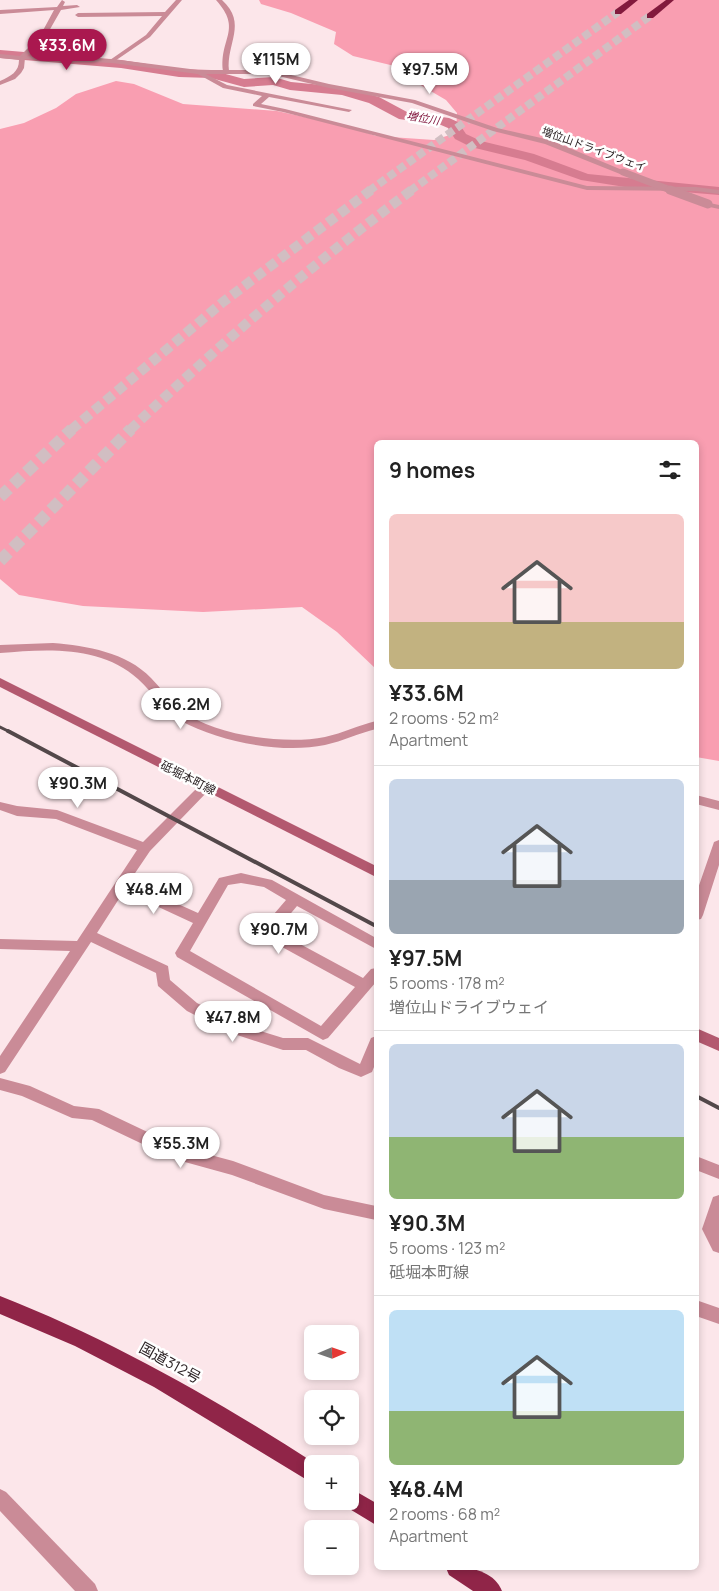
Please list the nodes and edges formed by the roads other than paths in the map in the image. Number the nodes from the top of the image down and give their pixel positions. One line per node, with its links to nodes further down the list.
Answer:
1 (63, 0): 7 (street)
2 (179, 0): 10 (street)
3 (219, 0): 16 (street)
4 (634, 0): 9 (highway)
5 (670, 0): 12 (highway)
6 (77, 7): 7 (street)
7 (59, 8): 8 (street); 14 (street)
8 (0, 12)
9 (618, 12)
10 (166, 14): 11 (street); 15 (street)
11 (78, 15)
12 (650, 16)
13 (0, 56): 14 (street)
14 (22, 58): 15 (street); 18 (street)
15 (112, 61): 17 (street)
16 (226, 71): 17 (street, 増位山ドライブウェイ); 22 (street, 増位山ドライブウェイ, bridge)
17 (198, 72): 19 (street)
18 (0, 83)
19 (268, 95): 20 (street); 21 (street)
20 (349, 110)
21 (719, 192)
22 (719, 207)
23 (0, 649): 25 (street)
24 (0, 682): 26 (main road, 砥堀本町線)
25 (374, 726)
26 (205, 786): 31 (street); 32 (main road, 砥堀本町線)
27 (699, 800): 29 (street)
28 (0, 806): 31 (street)
29 (719, 806)
30 (719, 845): 33 (street)
31 (145, 848): 34 (street)
32 (374, 871)
33 (714, 877): 36 (street)
34 (121, 884): 37 (street); 38 (street)
35 (295, 899): 37 (street); 39 (street); 42 (street)
36 (699, 909)
37 (200, 920): 42 (street)
38 (83, 940): 40 (street); 45 (street); 46 (street)
39 (374, 943)
40 (0, 944)
41 (374, 976): 42 (street)
42 (365, 986)
43 (699, 1036): 44 (main road)
44 (719, 1046)
45 (374, 1048)
46 (0, 1068)
47 (0, 1084): 51 (street)
48 (699, 1164): 49 (street)
49 (719, 1172)
50 (719, 1202): 52 (street)
51 (374, 1213)
52 (719, 1246)
53 (0, 1305): 56 (highway, 国道312号)
54 (699, 1309): 55 (street)
55 (719, 1316)
56 (304, 1468)
57 (0, 1498): 61 (street)
58 (359, 1504): 59 (highway)
59 (374, 1514)
60 (459, 1570): 62 (highway)
61 (88, 1591)
62 (492, 1591)

